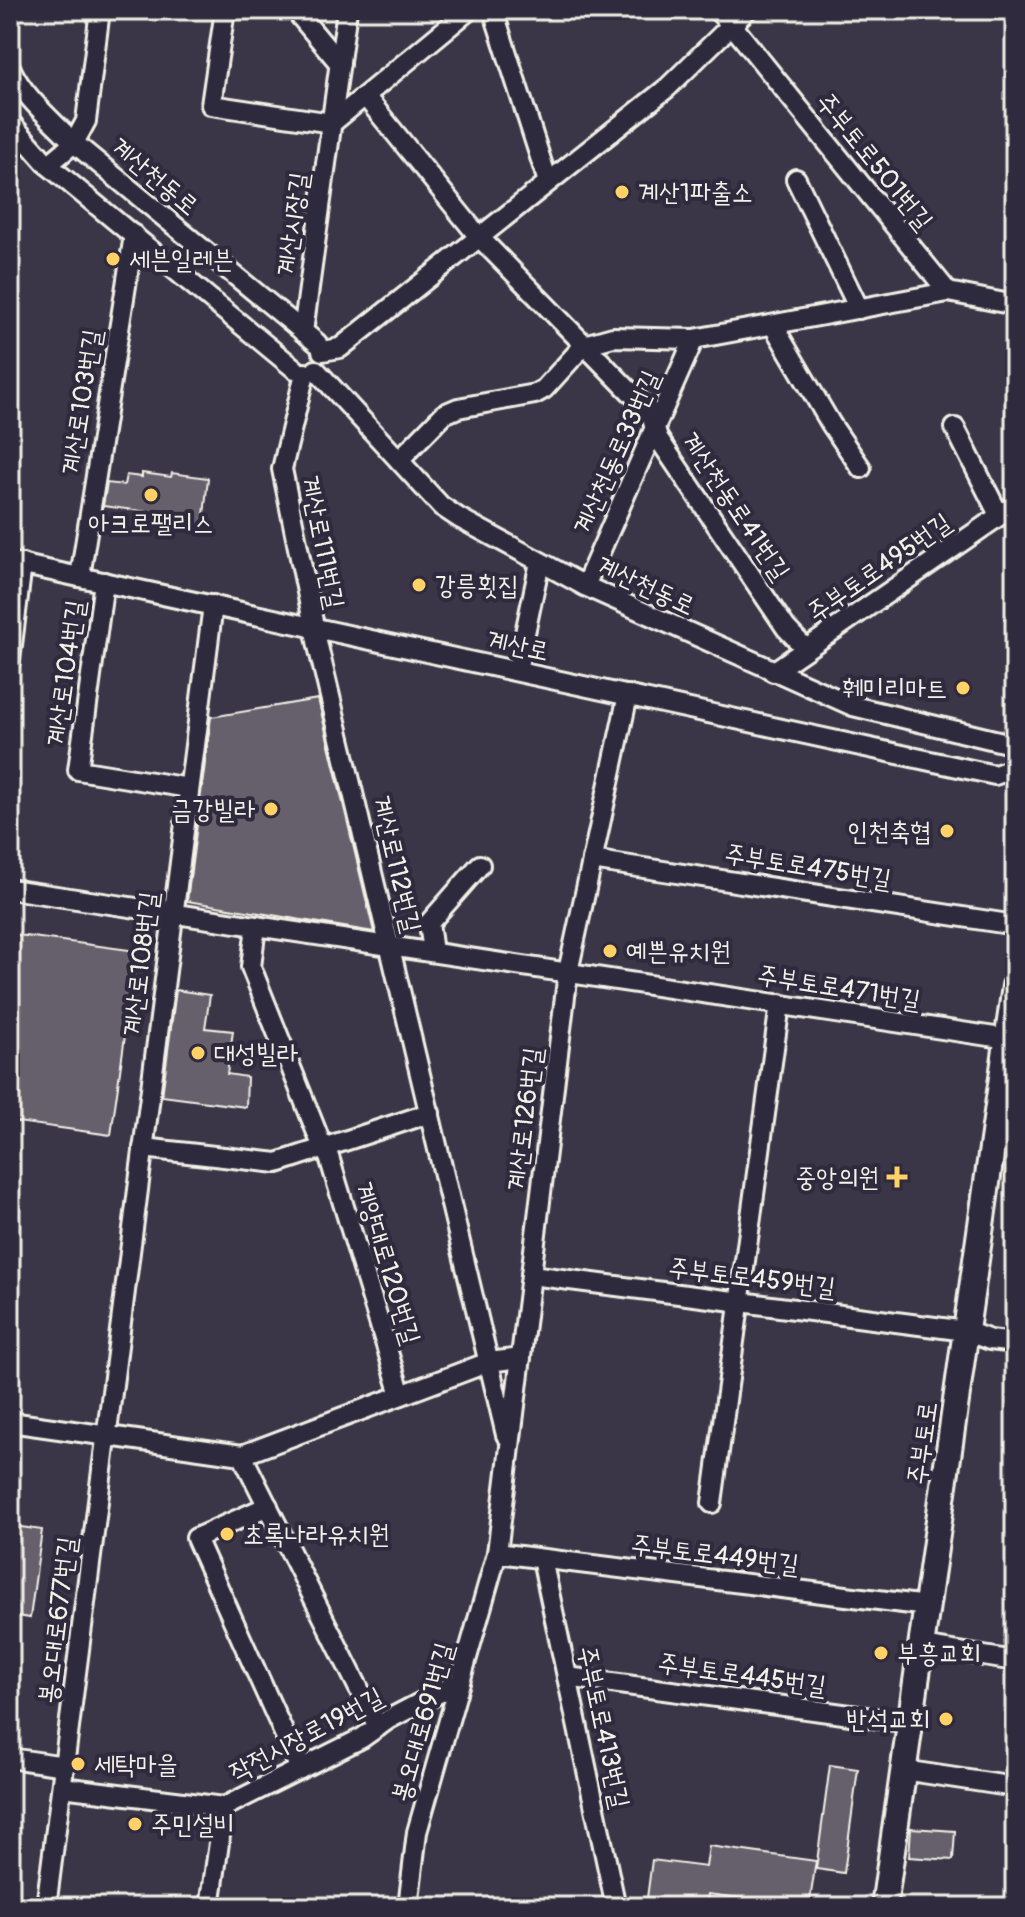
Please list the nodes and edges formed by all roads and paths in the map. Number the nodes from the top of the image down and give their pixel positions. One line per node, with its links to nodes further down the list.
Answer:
1 (100, 10): 15 (street)
2 (225, 10): 14 (street)
3 (295, 10): 10 (street)
4 (347, 10): 10 (street, 계산시장길)
5 (469, 10): 12 (street)
6 (493, 10): 18 (street)
7 (717, 10): 9 (street, 주부토로501번길)
8 (747, 10): 9 (street)
9 (732, 25): 18 (street); 21 (street, 주부토로501번길)
10 (340, 64): 14 (street, 계산시장길)
11 (10, 67): 15 (street, 계산천동로)
12 (365, 96): 14 (street); 20 (street)
13 (10, 122): 16 (street, 계산천동로)
14 (332, 123): 26 (street, 계산시장길)
15 (74, 143): 16 (street); 26 (street, 계산천동로)
16 (48, 165): 19 (street, 계산천동로)
17 (796, 179): 23 (street)
18 (548, 182): 20 (street)
19 (134, 235): 28 (street, 계산천동로); 36 (street, 계산로103번길)
20 (479, 237): 26 (street); 27 (street, 계산천동로41번길)
21 (948, 292): 22 (street); 23 (street)
22 (1015, 305)
23 (859, 309): 24 (street)
24 (773, 325): 25 (street); 32 (street)
25 (694, 339): 27 (street); 29 (street, 계산천동로33번길)
26 (314, 342): 28 (street); 28 (street)
27 (584, 345): 29 (street, 계산천동로41번길); 31 (street)
28 (306, 370): 31 (street, 계산천동로); 40 (street, 계산로111번길)
29 (654, 428): 38 (street, 계산천동로33번길); 41 (street, 계산천동로41번길)
30 (955, 428): 33 (street)
31 (399, 460): 34 (street, 계산천동로)
32 (861, 468)
33 (1007, 510): 41 (street, 주부토로495번길)
34 (540, 562): 38 (street, 계산천동로); 43 (street)
35 (16, 563): 36 (street, 계산로); 42 (street)
36 (80, 577): 37 (street, 계산로)
37 (104, 582): 39 (street, 계산로); 48 (street, 계산로104번길)
38 (585, 586): 44 (street, 계산천동로)
39 (213, 605): 40 (street, 계산로); 48 (street, 계산로108번길)
40 (314, 627): 43 (street, 계산로); 55 (street, 계산로112번길)
41 (806, 649): 44 (street, 주부토로495번길)
42 (10, 661)
43 (517, 671): 45 (street, 계산로)
44 (773, 672): 46 (street, 계산천동로)
45 (628, 695): 47 (street, 계산로); 49 (street, 계산로126번길)
46 (1015, 745)
47 (1015, 768)
48 (189, 788): 52 (street, 계산로108번길)
49 (592, 860): 53 (street, 주부토로475번길); 57 (street, 계산로126번길)
50 (480, 865): 56 (street)
51 (10, 889): 52 (street, 주부토로471번길)
52 (173, 913): 54 (street, 주부토로471번길); 62 (street, 계산로108번길)
53 (1015, 925)
54 (256, 926): 55 (street, 주부토로471번길); 63 (street, 계양대로120번길)
55 (390, 946): 56 (street, 주부토로471번길); 61 (street, 계산로112번길)
56 (433, 952): 57 (street, 주부토로471번길)
57 (568, 972): 59 (street, 주부토로471번길); 64 (street, 계산로126번길)
58 (1015, 986): 60 (main road, 주부토로)
59 (780, 1004): 60 (street, 주부토로471번길); 65 (street)
60 (1011, 1039): 66 (main road, 주부토로)
61 (430, 1113): 63 (street); 69 (street, 계산로112번길)
62 (143, 1148): 63 (street); 72 (street, 계산로108번길)
63 (323, 1148): 70 (street, 계양대로120번길)
64 (531, 1275): 65 (street, 주부토로459번길); 68 (street, 계산로126번길)
65 (738, 1302): 66 (street, 주부토로459번길); 75 (street)
66 (966, 1331): 67 (street, 주부토로459번길); 79 (main road, 주부토로)
67 (1015, 1343)
68 (521, 1358): 69 (street); 73 (street, 계산로126번길)
69 (489, 1362): 70 (street); 73 (street, 계산로112번길)
70 (401, 1395): 74 (street)
71 (10, 1422): 72 (street)
72 (106, 1435): 74 (street); 87 (street, 봉오대로677번길)
73 (510, 1449): 77 (street, 계산로126번길)
74 (242, 1455): 76 (street)
75 (712, 1503)
76 (268, 1506): 85 (street); 88 (street)
77 (497, 1553): 78 (street, 주부토로449번길); 83 (street, 봉오대로691번길)
78 (542, 1559): 79 (street, 주부토로449번길); 82 (street, 주부토로413번길)
79 (927, 1606): 80 (main road, 주부토로)
80 (921, 1646): 81 (street); 84 (main road, 주부토로)
81 (1015, 1661)
82 (567, 1677): 84 (street, 주부토로445번길); 96 (street, 주부토로413번길)
83 (460, 1682): 85 (street, 작전시장로19번길); 95 (street, 봉오대로691번길)
84 (910, 1723): 89 (main road, 주부토로)
85 (378, 1727): 88 (street, 작전시장로19번길)
86 (10, 1758): 87 (street)
87 (65, 1766): 90 (street, 봉오대로677번길)
88 (300, 1769): 92 (street, 작전시장로19번길)
89 (903, 1770): 91 (street); 97 (main road, 주부토로)
90 (62, 1787): 92 (street); 93 (street, 봉오대로677번길)
91 (1015, 1787)
92 (224, 1807): 94 (street, 작전시장로19번길)
93 (46, 1907)
94 (210, 1907)
95 (408, 1907)
96 (616, 1907)
97 (884, 1907)

